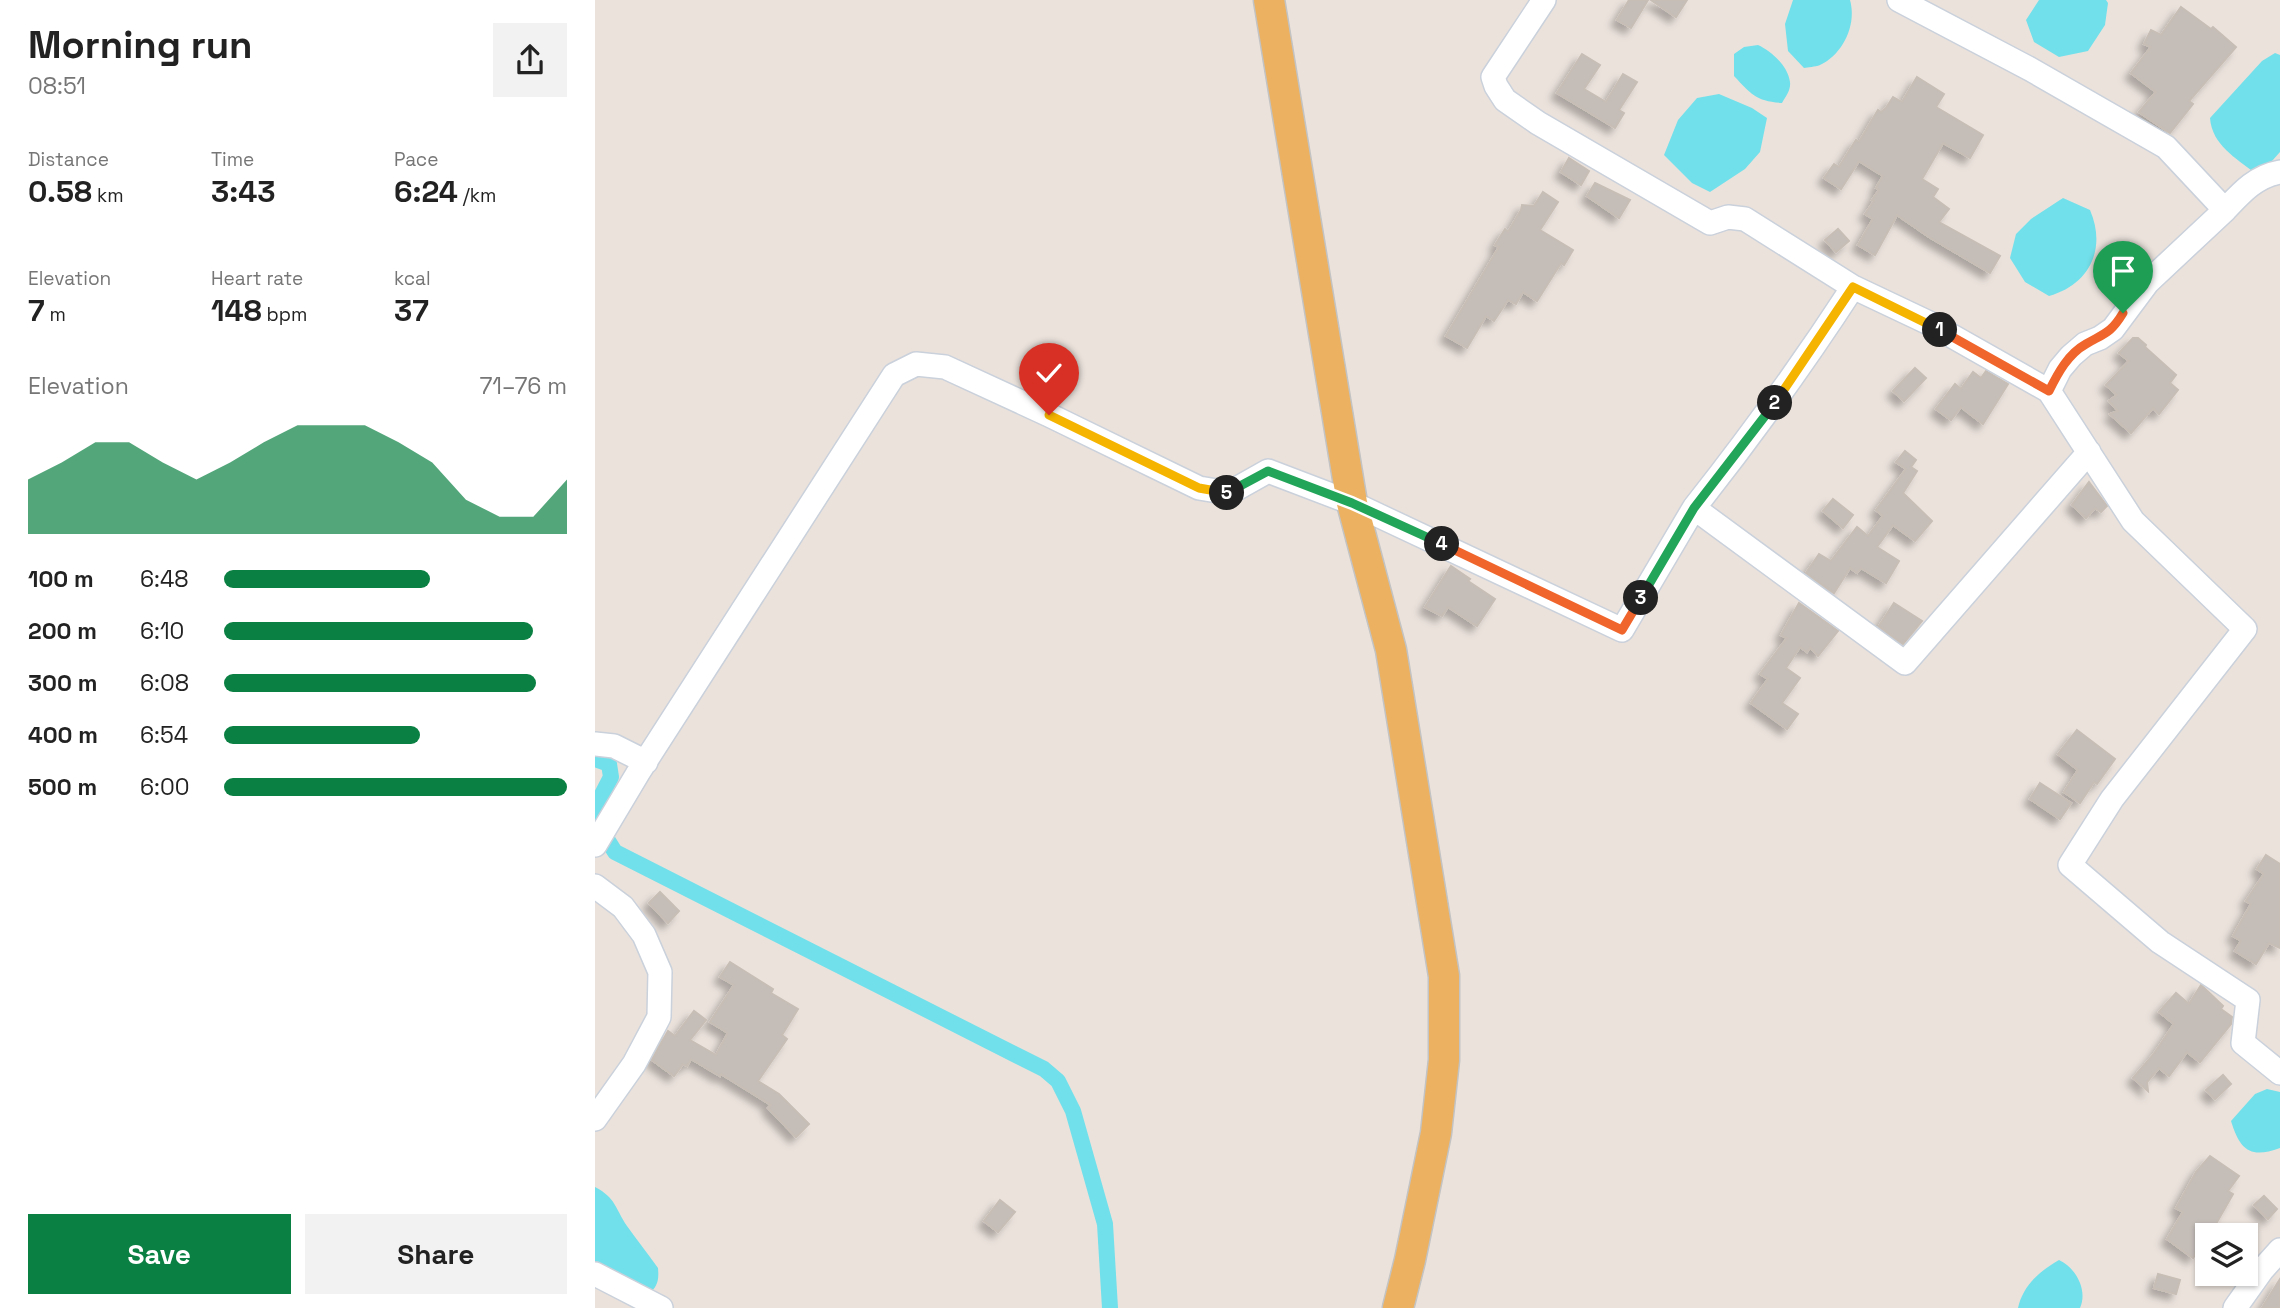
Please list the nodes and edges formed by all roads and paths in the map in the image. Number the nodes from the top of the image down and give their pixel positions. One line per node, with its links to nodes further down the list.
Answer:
1 (1269, 0): 9 (main road)
2 (1544, 0): 6 (street)
3 (1899, 0): 5 (street)
4 (2280, 172): 5 (street)
5 (2225, 210): 7 (street)
6 (1853, 287): 7 (street); 10 (street)
7 (2049, 391): 8 (street)
8 (2089, 452): 10 (street); 15 (street)
9 (1352, 503): 10 (street); 12 (street); 20 (main road)
10 (1694, 508)
11 (595, 744): 12 (street)
12 (642, 768): 13 (street)
13 (595, 845)
14 (595, 886): 16 (street)
15 (2280, 1073)
16 (595, 1119)
17 (2280, 1250): 21 (street)
18 (595, 1274): 19 (street)
19 (661, 1308)
20 (1398, 1308)
21 (2235, 1308)

